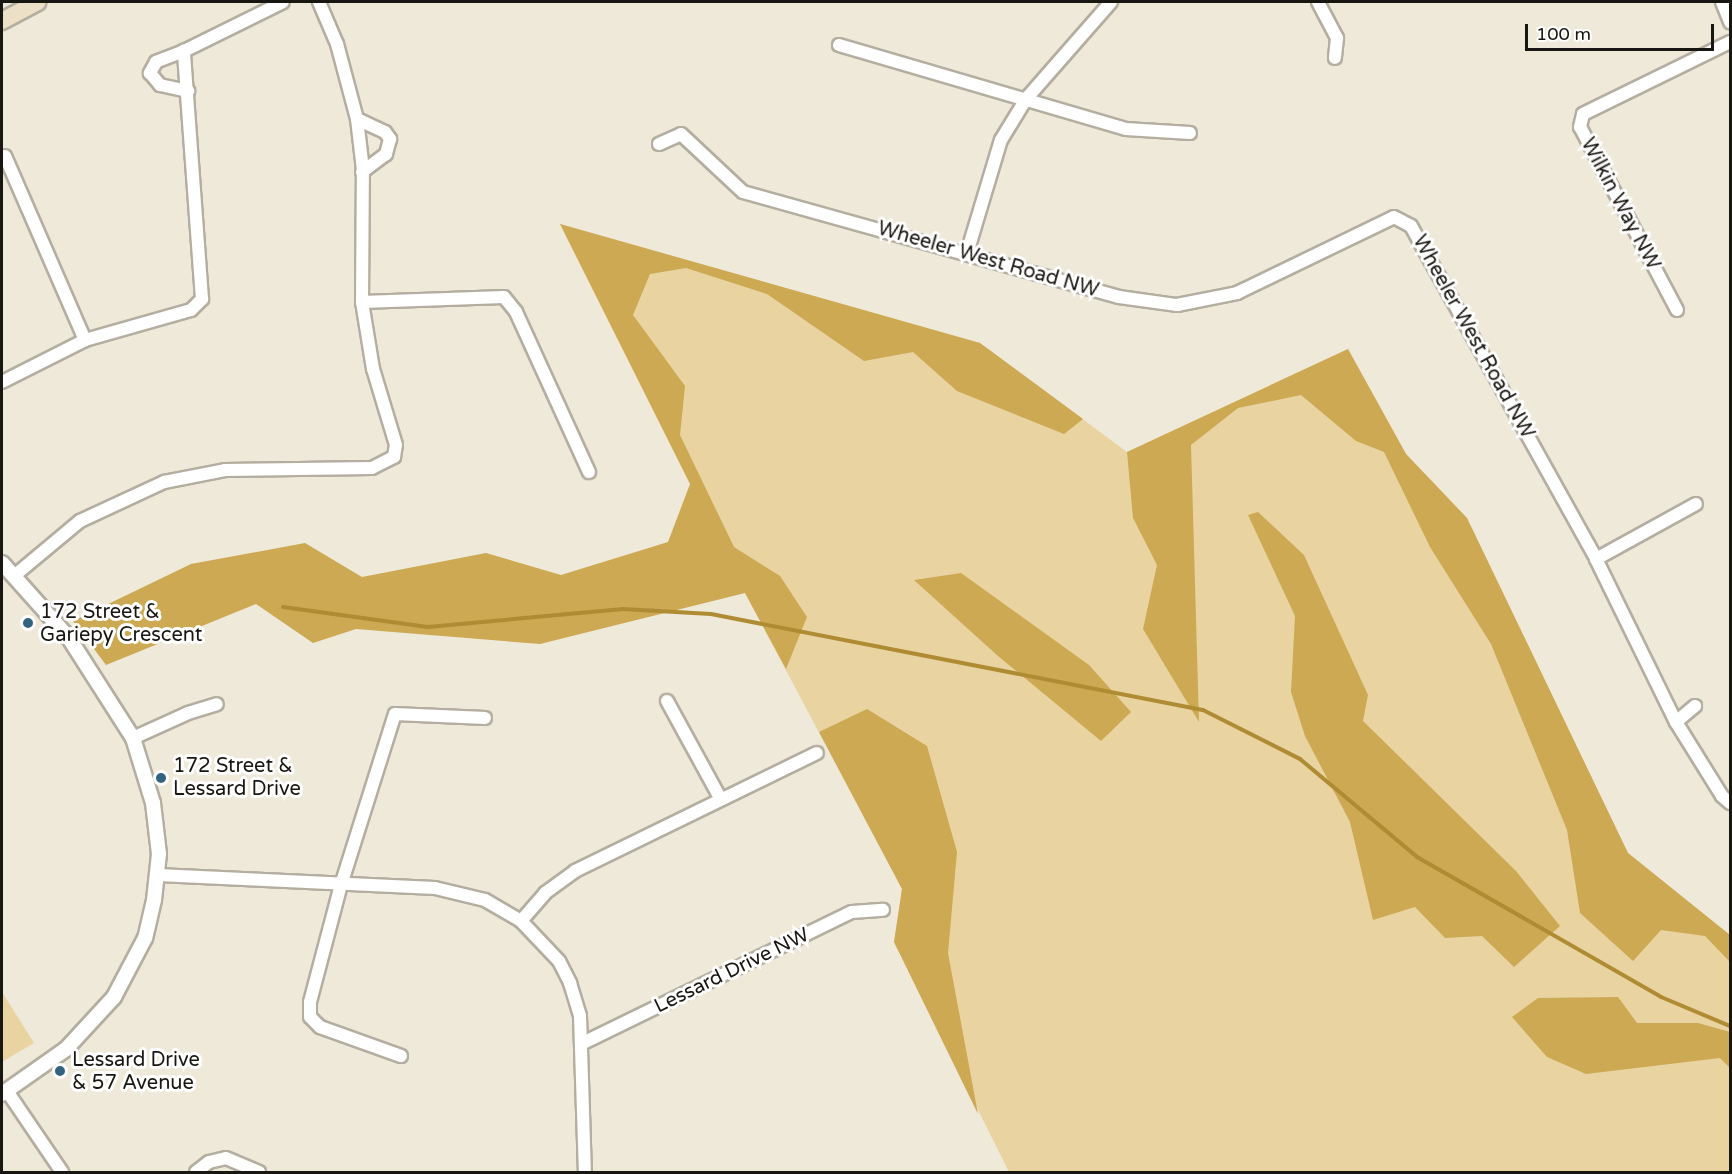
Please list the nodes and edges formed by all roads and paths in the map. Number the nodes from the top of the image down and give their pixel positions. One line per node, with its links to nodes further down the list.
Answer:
1 (37, 2): 7 (main road)
2 (283, 2): 11 (street)
3 (319, 2): 15 (street)
4 (1111, 2): 14 (street)
5 (1318, 2): 12 (street)
6 (1722, 2): 8 (street)
7 (2, 21)
8 (1731, 22)
9 (1731, 42): 22 (street, Wilkin Way NW)
10 (839, 45): 14 (street)
11 (183, 51): 13 (street); 13 (street)
12 (1335, 58)
13 (188, 91): 23 (street)
14 (1026, 99): 16 (street); 20 (street)
15 (357, 119): 19 (street); 19 (street)
16 (1190, 133)
17 (659, 144): 20 (street, Wheeler West Road NW)
18 (5, 156): 23 (street)
19 (362, 172): 21 (street)
20 (967, 253): 27 (street, Wheeler West Road NW)
21 (362, 302): 25 (street); 29 (street)
22 (1677, 310)
23 (85, 340): 24 (street)
24 (2, 382)
25 (589, 472)
26 (1696, 504): 27 (street)
27 (1596, 559): 34 (street, Wheeler West Road NW)
28 (2, 563): 29 (street)
29 (14, 576): 35 (street)
30 (667, 701): 37 (street)
31 (217, 704): 35 (street)
32 (1695, 706): 34 (street)
33 (485, 718): 40 (street)
34 (1676, 722): 38 (street, Wheeler West Road NW)
35 (133, 738): 39 (street)
36 (817, 753): 37 (street)
37 (720, 798): 42 (street)
38 (1731, 803)
39 (158, 875): 40 (street); 45 (street)
40 (341, 885): 42 (street); 44 (street)
41 (883, 910): 43 (street, Lessard Drive NW)
42 (521, 921): 43 (street)
43 (584, 1043): 49 (street)
44 (401, 1056)
45 (4, 1092): 46 (street)
46 (62, 1173)
47 (196, 1173): 48 (street)
48 (259, 1173)
49 (585, 1173)

